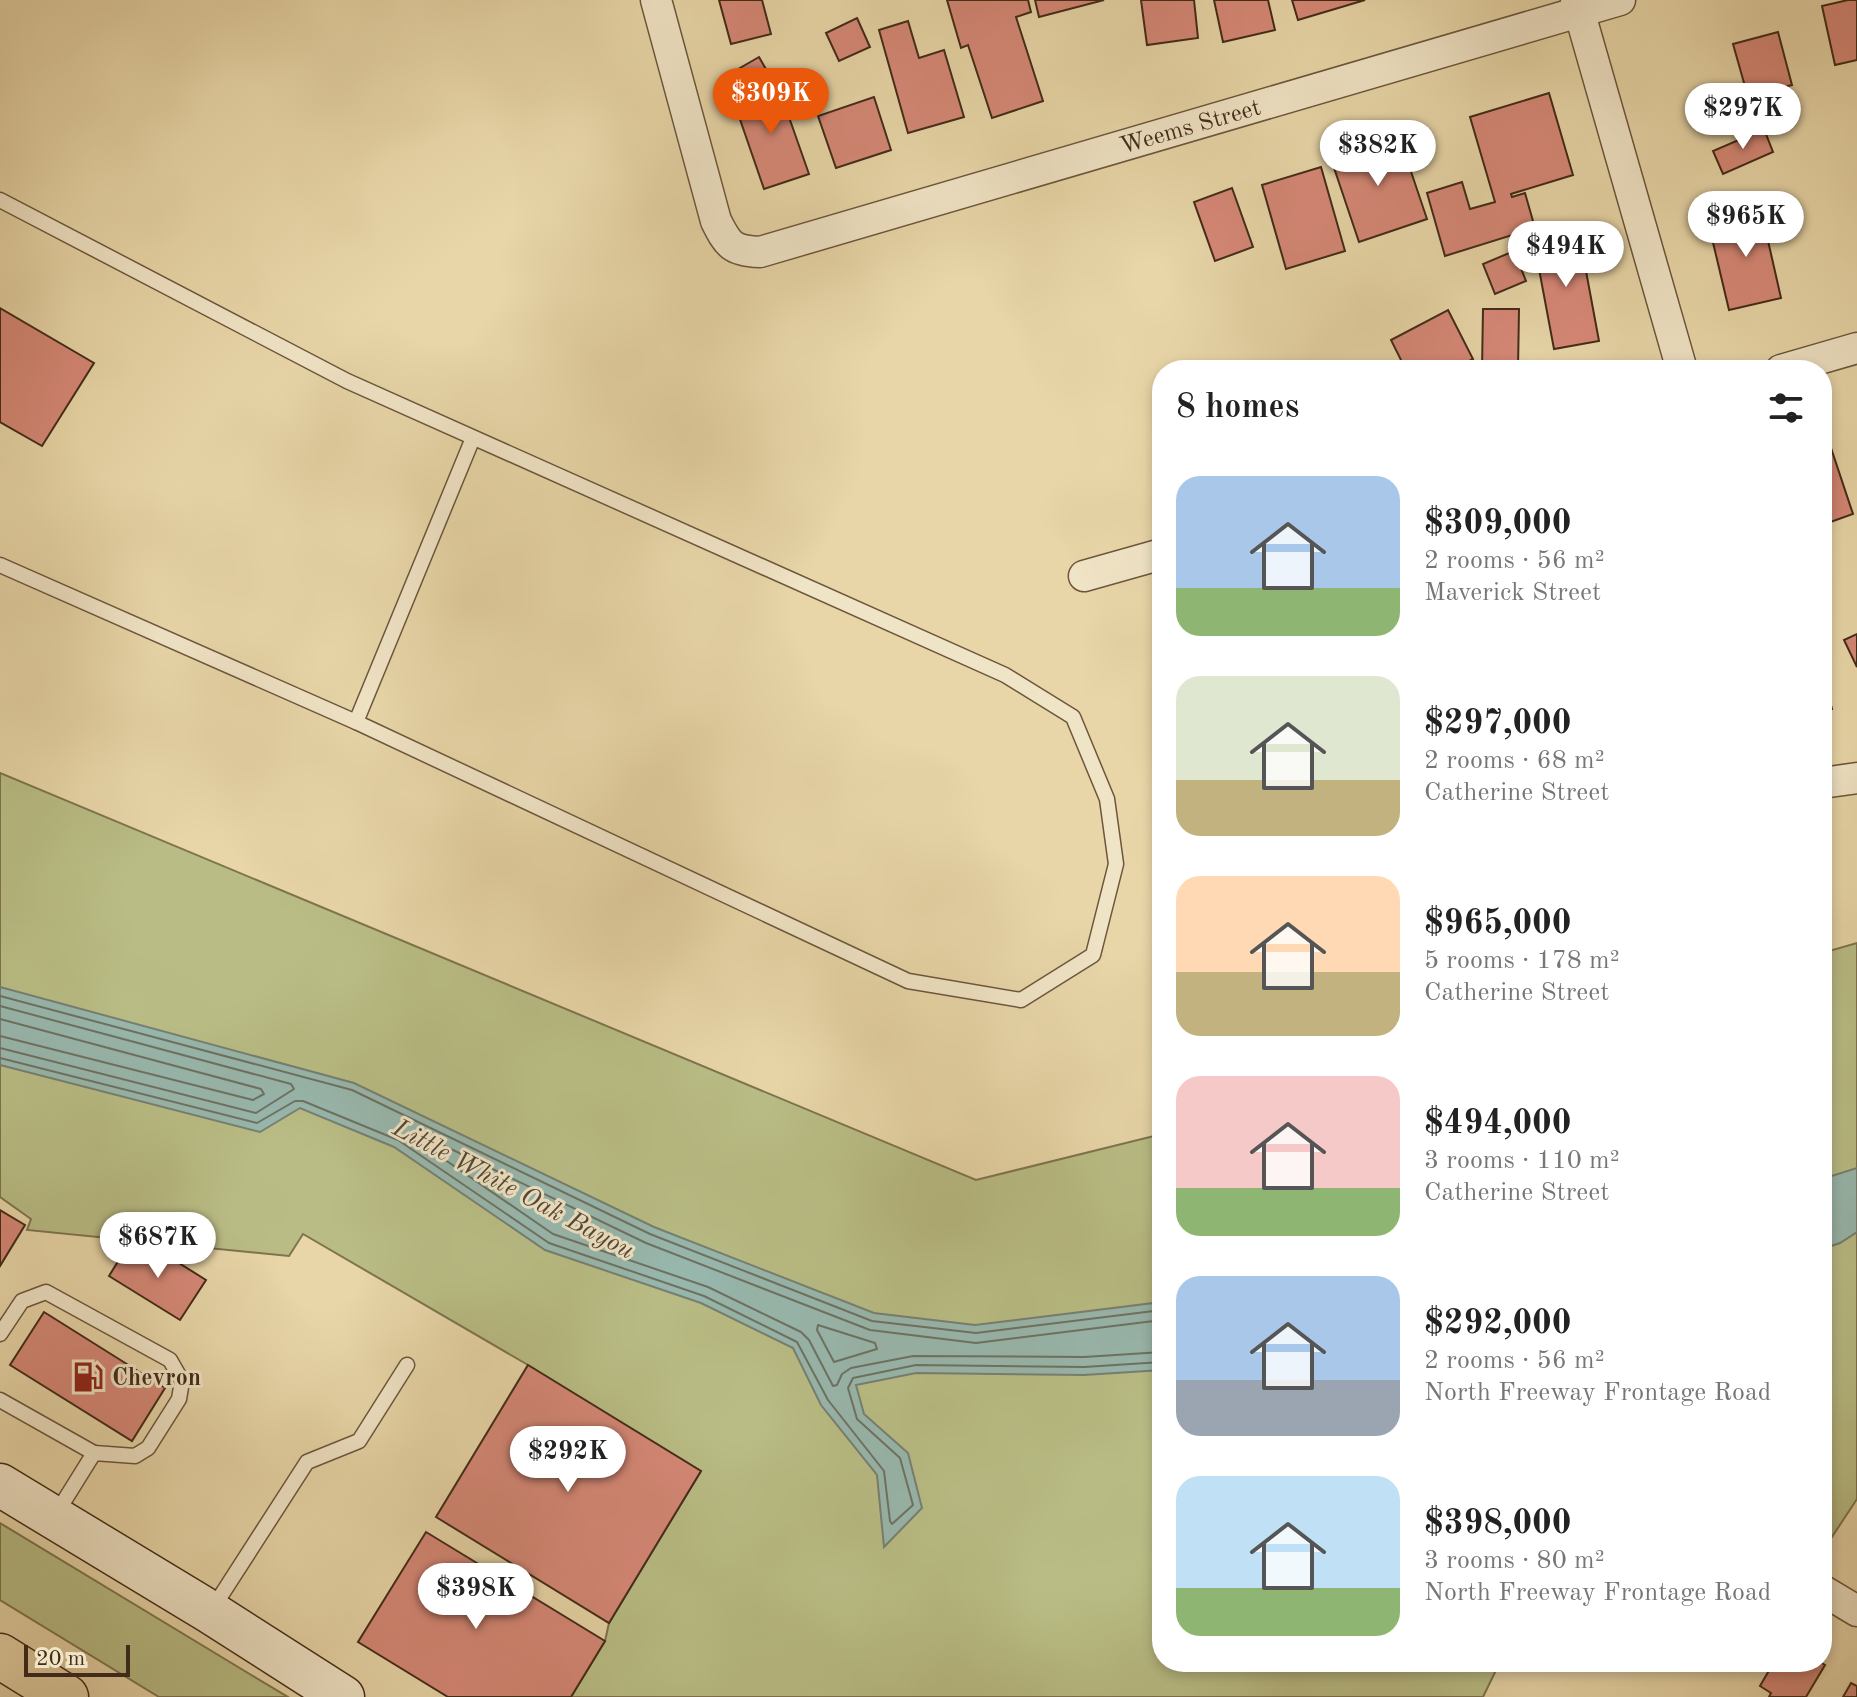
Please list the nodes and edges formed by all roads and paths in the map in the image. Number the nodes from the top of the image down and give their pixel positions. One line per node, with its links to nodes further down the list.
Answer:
1 (656, 0): 3 (street, Weems Street)
2 (1620, 0): 3 (street, Weems Street)
3 (1578, 6): 6 (street)
4 (0, 200): 8 (lane)
5 (1857, 348): 7 (street)
6 (1679, 360)
7 (1816, 360)
8 (473, 438): 12 (lane); 12 (lane)
9 (1152, 557): 11 (street)
10 (0, 565): 12 (lane)
11 (1084, 576)
12 (356, 722)
13 (1857, 778): 14 (street)
14 (1832, 782)
15 (0, 1334): 18 (lane)
16 (407, 1365): 23 (lane)
17 (0, 1400): 18 (lane)
18 (94, 1453): 20 (lane)
19 (0, 1485): 20 (main road)
20 (53, 1517): 23 (main road)
21 (1832, 1596): 22 (street)
22 (1857, 1611)
23 (210, 1612): 26 (main road)
24 (0, 1656): 25 (highway)
25 (66, 1697)
26 (343, 1697)

